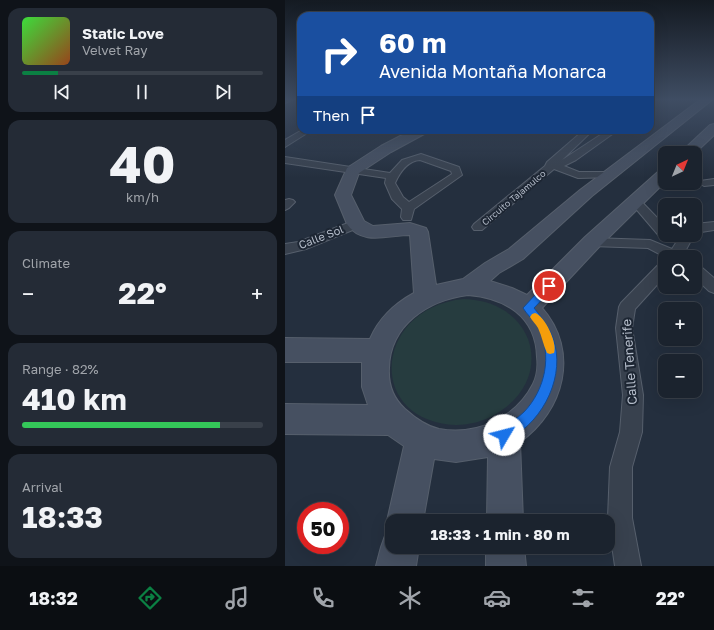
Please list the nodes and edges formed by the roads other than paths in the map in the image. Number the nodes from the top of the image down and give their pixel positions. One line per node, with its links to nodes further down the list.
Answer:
1 (674, 125): 13 (main road)
2 (714, 128): 8 (main road)
3 (301, 134): 7 (street)
4 (414, 134): 11 (main road)
5 (585, 134): 10 (street, Circuito Tajamulco)
6 (608, 134): 10 (street, Circuito Tajamulco)
7 (285, 144)
8 (695, 146)
9 (285, 160): 11 (street)
10 (552, 166): 12 (street); 22 (street, Circuito Tajamulco)
11 (352, 171): 14 (street); 18 (main road)
12 (579, 175): 13 (street); 16 (street)
13 (611, 175): 16 (main road)
14 (392, 176): 14 (street)
15 (658, 180): 17 (main road)
16 (586, 193): 30 (main road)
17 (635, 201): 19 (street); 24 (main road)
18 (356, 224): 26 (street, Calle Sol); 32 (main road)
19 (658, 226)
20 (714, 226): 21 (street)
21 (702, 227)
22 (478, 228)
23 (658, 240): 25 (street)
24 (592, 242): 25 (street); 33 (main road)
25 (650, 244): 27 (street)
26 (285, 249)
27 (664, 250)
28 (658, 274): 46 (street, Calle Tenerife)
29 (702, 276): 31 (street)
30 (468, 287): 32 (main road); 33 (main road)
31 (714, 287)
32 (426, 296): 35 (main road)
33 (528, 308): 38 (main road)
34 (285, 350): 35 (main road)
35 (377, 351): 37 (main road)
36 (285, 419): 37 (main road)
37 (394, 420): 39 (main road)
38 (504, 435): 39 (main road); 41 (main road)
39 (421, 439): 40 (main road)
40 (406, 514)
41 (505, 514)
42 (399, 554): 44 (main road)
43 (505, 554): 45 (main road)
44 (396, 566)
45 (505, 566)
46 (628, 566)

